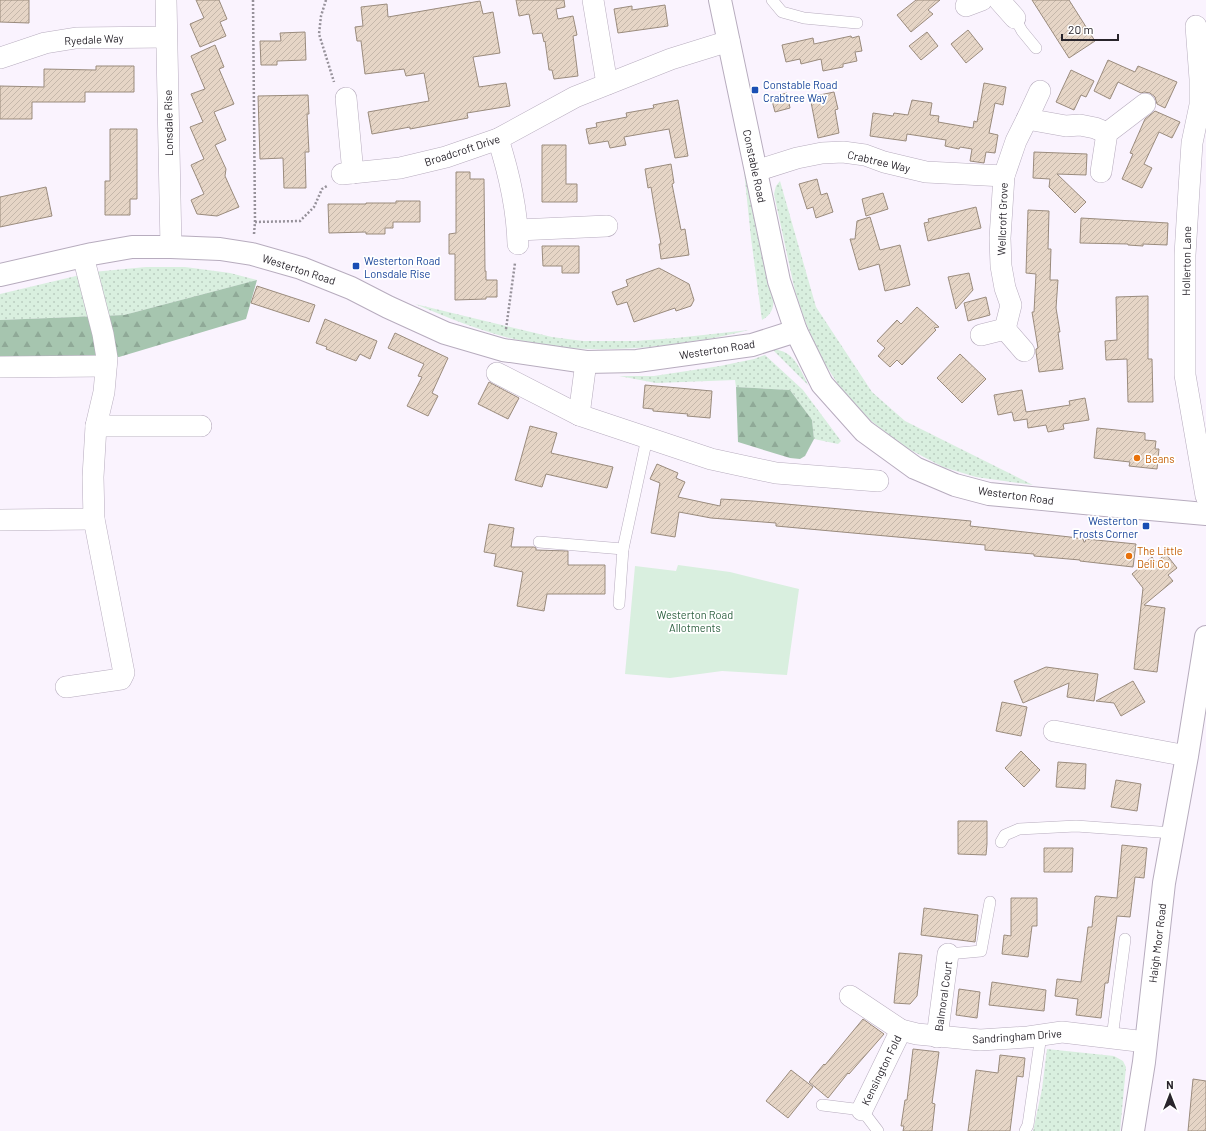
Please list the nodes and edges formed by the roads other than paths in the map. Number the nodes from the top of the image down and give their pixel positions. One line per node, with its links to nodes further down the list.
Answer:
1 (166, 0): 9 (street, Lonsdale Rise)
2 (593, 0): 13 (street)
3 (720, 0): 10 (street, Constable Road)
4 (772, 0): 7 (lane)
5 (999, 0): 6 (street)
6 (1015, 18): 11 (lane)
7 (857, 23)
8 (1196, 26): 40 (street, Hollerton Lane)
9 (166, 37): 12 (street, Ryedale Way); 24 (street, Lonsdale Rise)
10 (729, 41): 13 (street, Broadcroft Drive); 20 (street, Constable Road)
11 (1036, 48)
12 (0, 58)
13 (608, 84): 19 (street, Broadcroft Drive)
14 (1040, 91): 17 (street, Wellcroft Grove)
15 (346, 98): 19 (street, Broadcroft Drive)
16 (1145, 104): 18 (street)
17 (1027, 119): 18 (street); 22 (street, Wellcroft Grove)
18 (1107, 133): 21 (street)
19 (498, 140): 23 (street)
20 (756, 171): 22 (street, Crabtree Way); 28 (street, Constable Road)
21 (1102, 172)
22 (1004, 176): 27 (street, Wellcroft Grove)
23 (607, 226)
24 (171, 247): 25 (street, Westerton Road); 31 (street, Westerton Road)
25 (82, 256): 26 (street, Westerton Road); 32 (street)
26 (0, 275)
27 (1006, 329): 29 (street); 30 (street)
28 (796, 331): 31 (street, Westerton Road); 41 (street, Westerton Road)
29 (980, 335)
30 (1024, 351)
31 (586, 362): 35 (street)
32 (106, 366): 33 (street); 36 (street)
33 (0, 367)
34 (497, 373): 35 (street)
35 (579, 415): 38 (street)
36 (96, 426): 37 (street); 42 (street)
37 (201, 426)
38 (647, 438): 39 (street); 45 (lane)
39 (878, 482)
40 (1206, 496)
41 (1206, 514)
42 (94, 519): 43 (street); 48 (street)
43 (0, 520)
44 (539, 542): 45 (lane)
45 (623, 549): 46 (lane)
46 (619, 604)
47 (1206, 637): 50 (street, Haigh Moor Road)
48 (66, 687)
49 (1054, 731): 50 (street)
50 (1187, 756): 51 (street, Haigh Moor Road)
51 (1173, 833): 52 (lane); 61 (street, Haigh Moor Road)
52 (1001, 842)
53 (990, 902): 55 (lane)
54 (1125, 939): 60 (lane)
55 (948, 954): 59 (street, Balmoral Court)
56 (850, 996): 57 (street, Sandringham Drive)
57 (901, 1030): 59 (street, Sandringham Drive); 63 (street, Kensington Fold)
58 (1041, 1035): 59 (street, Sandringham Drive); 60 (street, Sandringham Drive); 65 (lane)
59 (937, 1037)
60 (1112, 1038): 61 (street, Sandringham Drive)
61 (1146, 1042): 66 (street, Haigh Moor Road)
62 (822, 1105): 63 (lane)
63 (862, 1110): 64 (lane)
64 (878, 1131)
65 (1025, 1131)
66 (1133, 1131)

